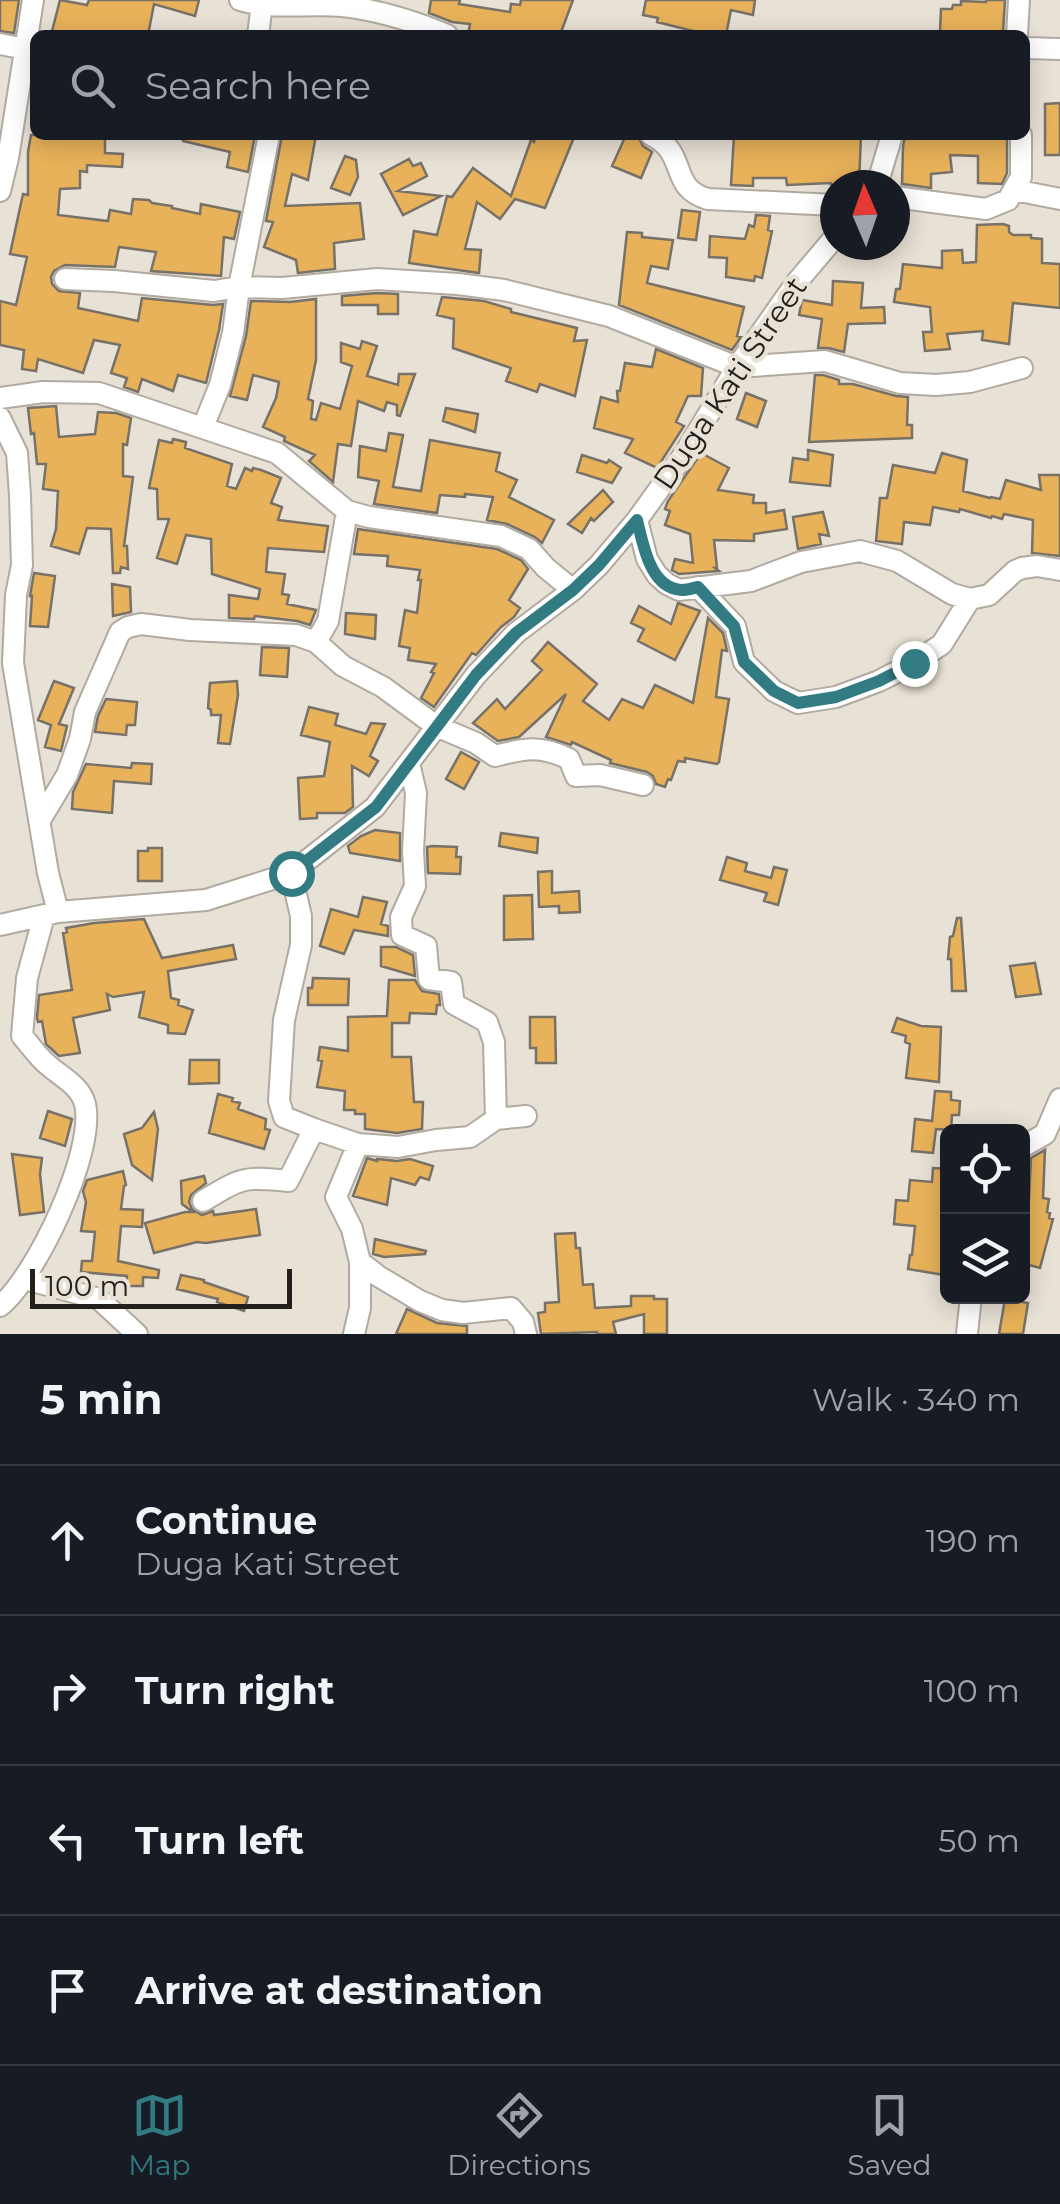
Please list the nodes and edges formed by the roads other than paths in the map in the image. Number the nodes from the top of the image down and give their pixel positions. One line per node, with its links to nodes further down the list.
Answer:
1 (33, 0): 10 (street)
2 (240, 0): 5 (street)
3 (1019, 0): 8 (street)
4 (313, 3): 5 (street); 7 (street)
5 (262, 4): 6 (street)
6 (259, 30)
7 (436, 30)
8 (1016, 30)
9 (0, 44): 10 (street)
10 (26, 48): 17 (street)
11 (1030, 48): 12 (street)
12 (1060, 49)
13 (268, 140): 26 (street)
14 (661, 140): 23 (street)
15 (890, 140): 18 (street)
16 (1020, 140): 19 (street)
17 (4, 158): 20 (street)
18 (882, 170)
19 (1014, 190): 21 (street); 22 (street)
20 (0, 191)
21 (910, 199)
22 (1060, 199)
23 (820, 204)
24 (820, 255): 27 (street, Duga Kati Street)
25 (65, 279): 26 (street)
26 (239, 288): 27 (street); 31 (street)
27 (737, 367): 28 (street); 33 (street, Duga Kati Street)
28 (1022, 368)
29 (0, 398): 31 (street)
30 (0, 418): 34 (street)
31 (202, 427): 32 (street)
32 (347, 511): 38 (street); 40 (street)
33 (637, 520): 37 (street); 38 (street, Duga Kati Street)
34 (22, 564): 36 (street); 44 (street)
35 (1060, 570): 39 (street)
36 (0, 578)
37 (698, 587): 39 (street); 39 (street)
38 (573, 590): 41 (street, Duga Kati Street)
39 (970, 599)
40 (316, 642): 41 (street); 44 (street)
41 (436, 726): 42 (street, Duga Kati Street); 43 (street)
42 (409, 762): 45 (street, Duga Kati Street); 50 (street)
43 (642, 784)
44 (40, 820): 46 (street)
45 (291, 873): 46 (street, Duga Kati Street); 51 (street)
46 (51, 914): 47 (street, Duga Kati Street); 56 (street)
47 (0, 925)
48 (1060, 1099): 52 (street)
49 (526, 1116): 50 (street)
50 (496, 1119): 53 (street)
51 (314, 1129): 53 (street); 54 (street)
52 (1030, 1142)
53 (358, 1144): 55 (street)
54 (204, 1202)
55 (360, 1262): 60 (street); 61 (street)
56 (25, 1279): 58 (street); 59 (street)
57 (971, 1304): 62 (street)
58 (0, 1306)
59 (137, 1334)
60 (354, 1334)
61 (526, 1334)
62 (967, 1334)

